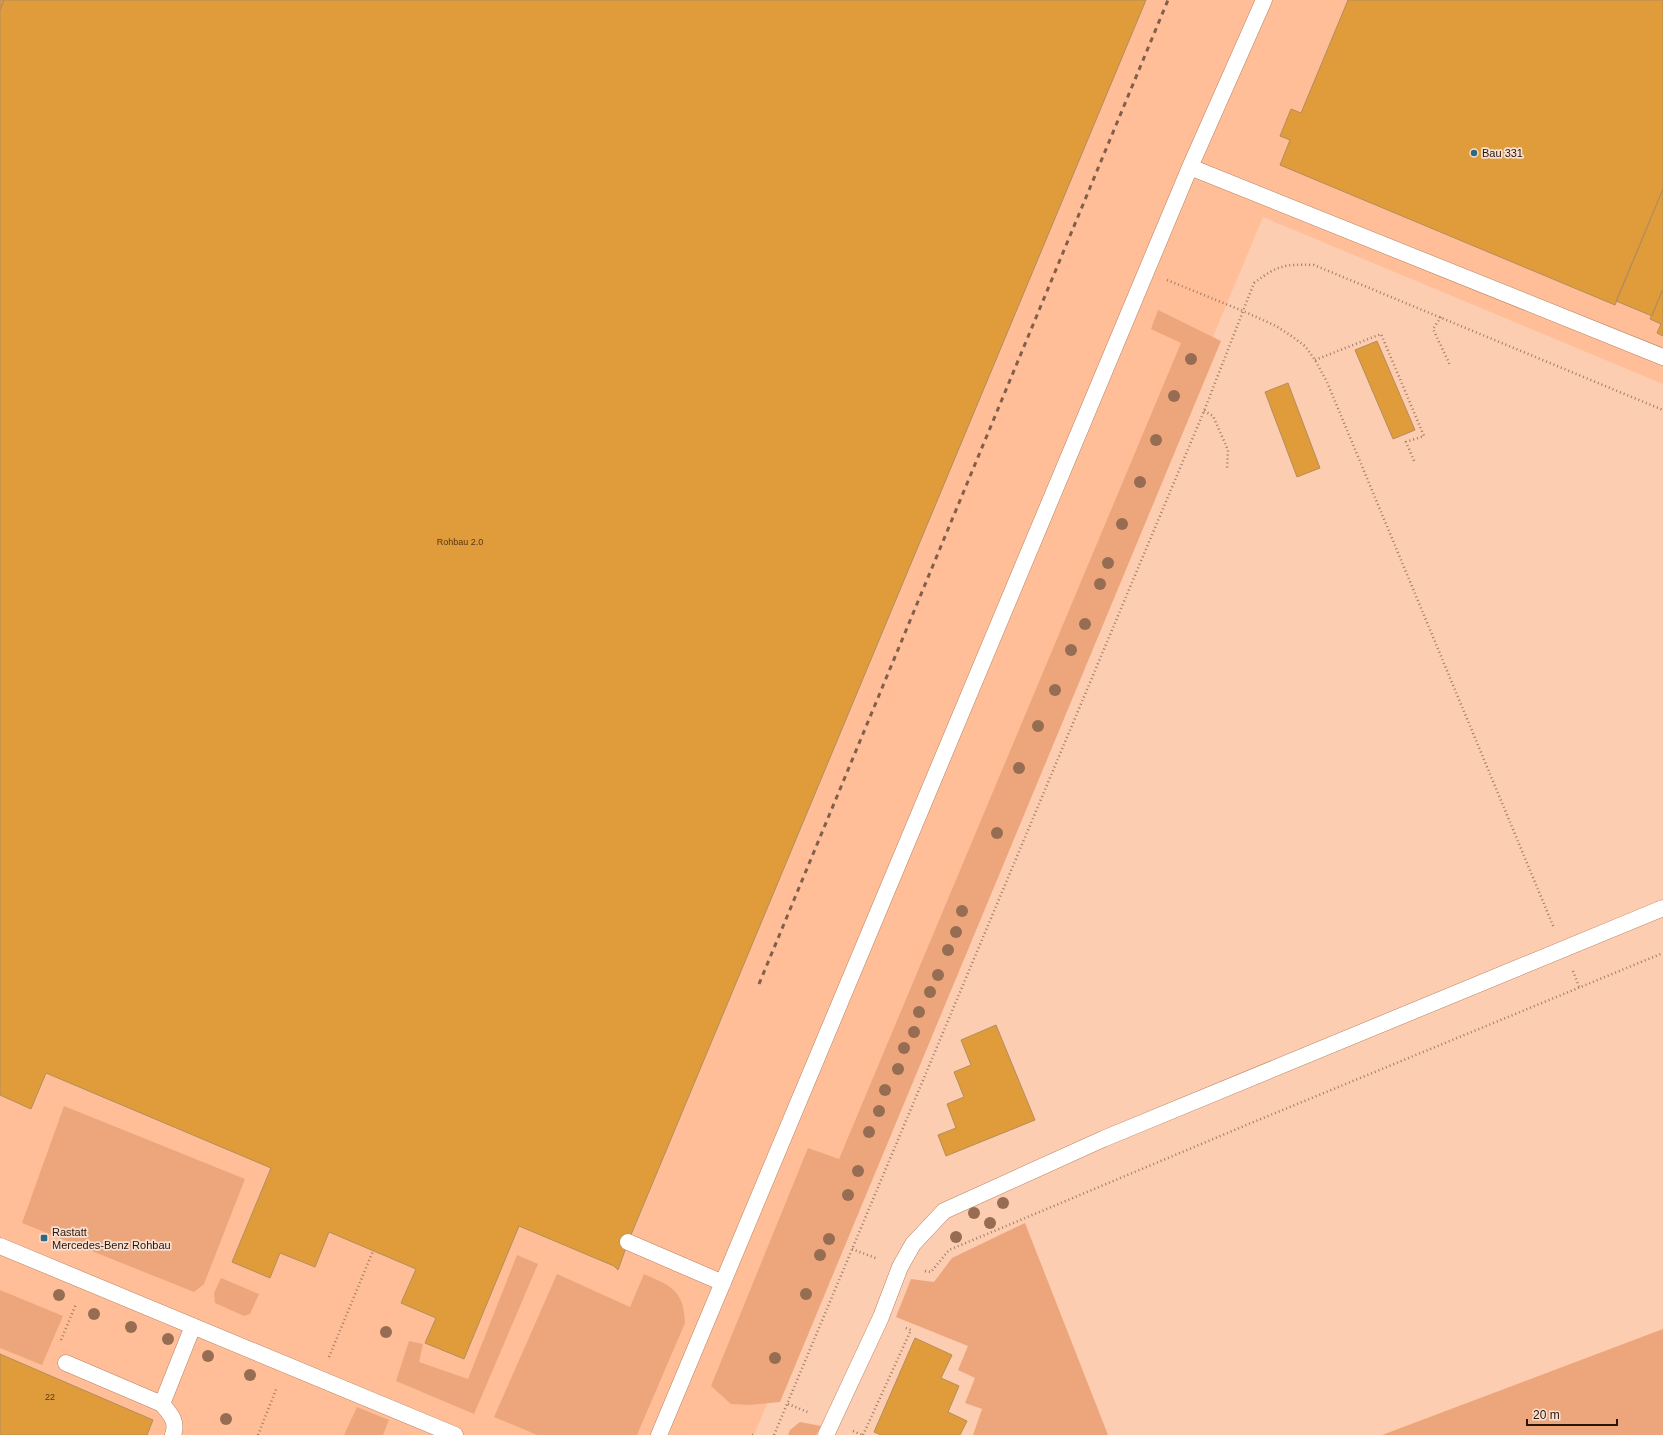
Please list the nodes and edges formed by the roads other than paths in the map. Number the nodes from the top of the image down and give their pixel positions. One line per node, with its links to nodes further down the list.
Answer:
1 (1264, 0): 2 (lane)
2 (1190, 167): 3 (lane); 7 (lane)
3 (1663, 357)
4 (1663, 908): 14 (lane)
5 (628, 1242): 7 (lane)
6 (0, 1246): 8 (lane)
7 (723, 1283): 13 (lane)
8 (193, 1326): 10 (lane); 12 (lane)
9 (66, 1363): 10 (lane)
10 (162, 1404): 11 (lane)
11 (174, 1435)
12 (455, 1435)
13 (659, 1435)
14 (826, 1435)

